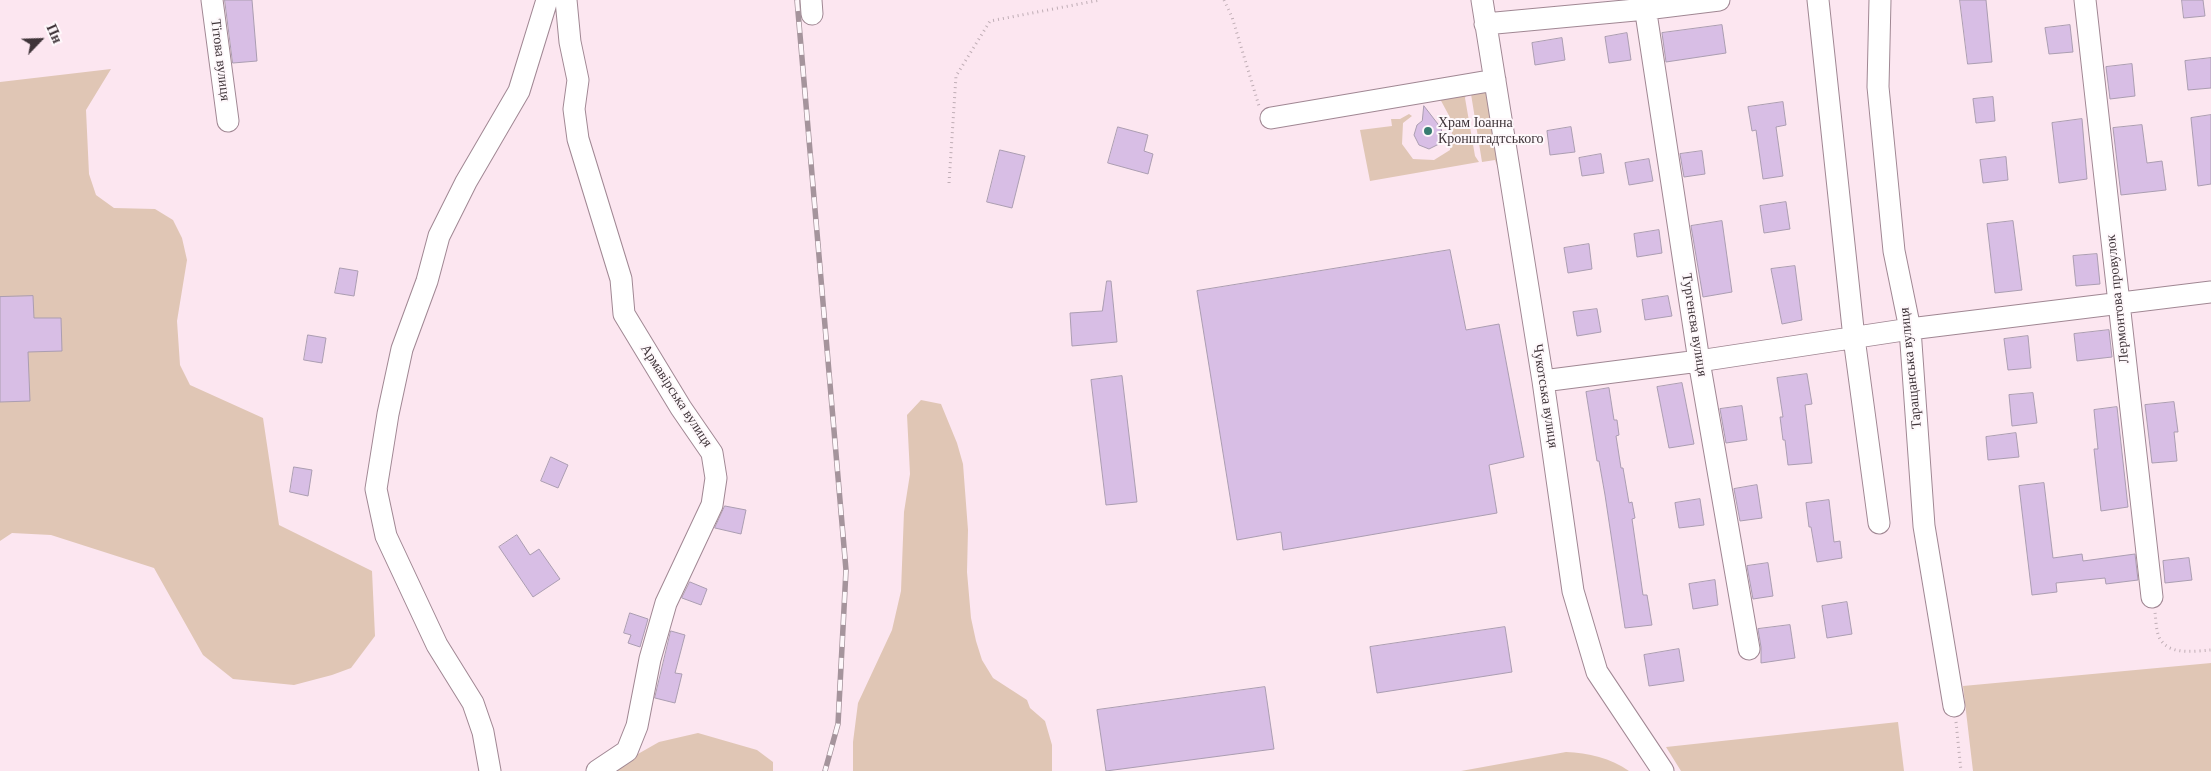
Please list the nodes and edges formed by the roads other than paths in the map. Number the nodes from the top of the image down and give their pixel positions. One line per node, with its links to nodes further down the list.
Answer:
1 (212, 0): 13 (street, Тітова вулиця)
2 (547, 0): 24 (street)
3 (566, 0): 25 (street, Армавірська вулиця)
4 (1482, 0): 10 (street, Чукотська вулиця)
5 (1719, 0): 9 (street)
6 (1818, 0): 17 (street)
7 (1880, 0): 16 (street, Таращанська вулиця)
8 (2085, 0): 15 (street, Лермонтова провулок)
9 (1645, 5): 10 (street); 18 (street, Тургенєва вулиця)
10 (1485, 24): 11 (street, Чукотська вулиця)
11 (1494, 80): 12 (street); 19 (street, Чукотська вулиця)
12 (1271, 118)
13 (228, 121)
14 (2211, 292): 15 (street)
15 (2119, 303): 16 (street); 21 (street, Лермонтова провулок)
16 (1910, 329): 17 (street); 23 (street, Таращанська вулиця)
17 (1854, 338): 18 (street); 20 (street)
18 (1699, 361): 19 (street); 22 (street, Тургенєва вулиця)
19 (1543, 381): 26 (street, Чукотська вулиця)
20 (1879, 524)
21 (2152, 597)
22 (1749, 649)
23 (1954, 706)
24 (490, 771)
25 (597, 771)
26 (1663, 771)

